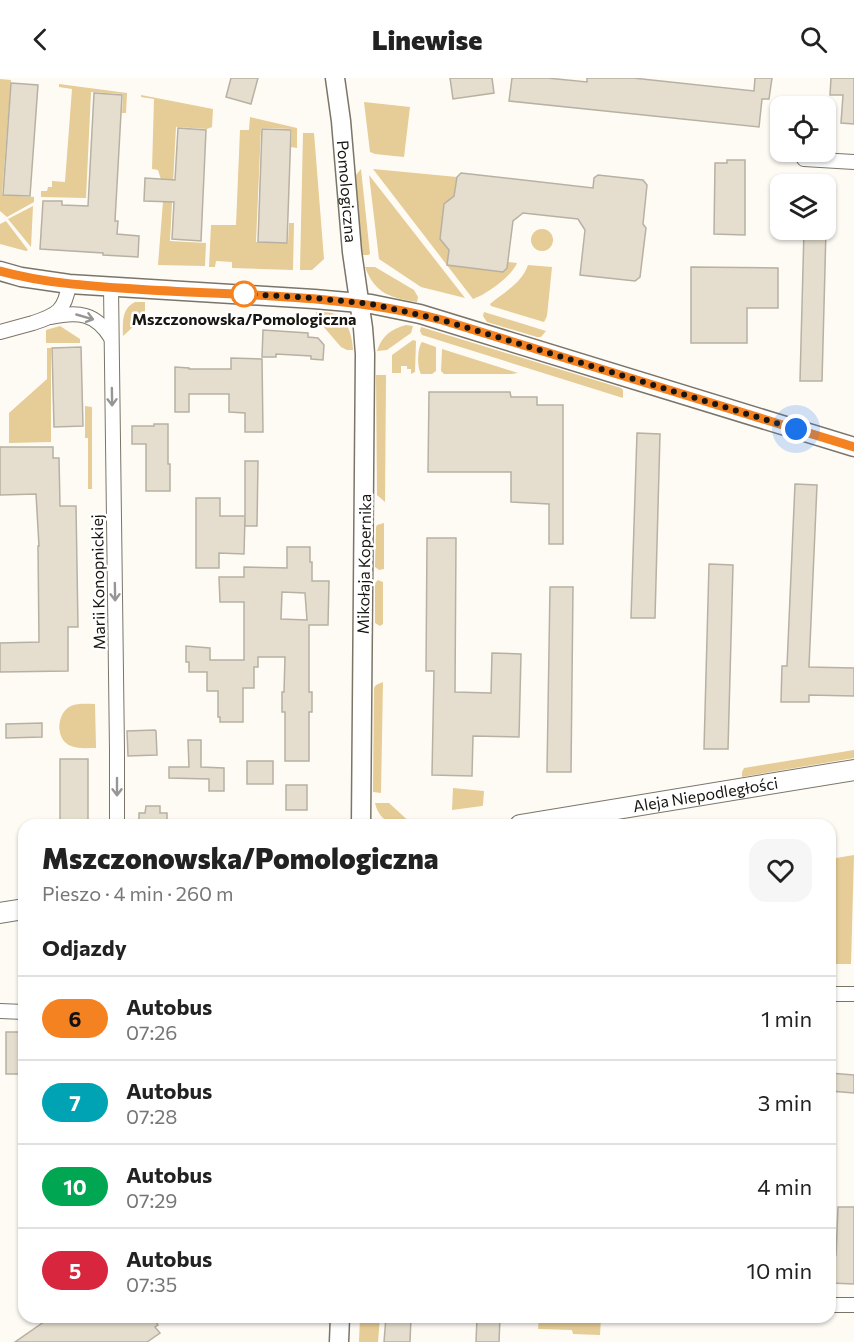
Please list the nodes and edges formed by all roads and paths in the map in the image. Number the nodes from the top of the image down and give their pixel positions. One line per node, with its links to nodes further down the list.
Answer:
1 (335, 78): 7 (street, Pomologiczna)
2 (836, 161): 3 (street)
3 (854, 162)
4 (0, 271): 5 (street)
5 (69, 284): 6 (street); 8 (street)
6 (111, 287): 7 (street); 10 (street, Marii Konopnickiej)
7 (360, 303): 11 (street); 14 (street, Mikołaja Kopernika)
8 (51, 317): 9 (street); 10 (street, one-way to 10)
9 (0, 332)
10 (111, 338): 13 (street, Marii Konopnickiej, one-way to 13)
11 (854, 447)
12 (854, 770): 15 (main road, Aleja Niepodległości)
13 (117, 819)
14 (361, 819)
15 (556, 819)
16 (18, 910): 17 (main road)
17 (0, 912)
18 (836, 994): 19 (street)
19 (854, 994)
20 (0, 1011): 21 (street)
21 (18, 1012)
22 (836, 1305): 23 (street)
23 (854, 1305)
24 (340, 1323): 25 (street)
25 (339, 1342)

